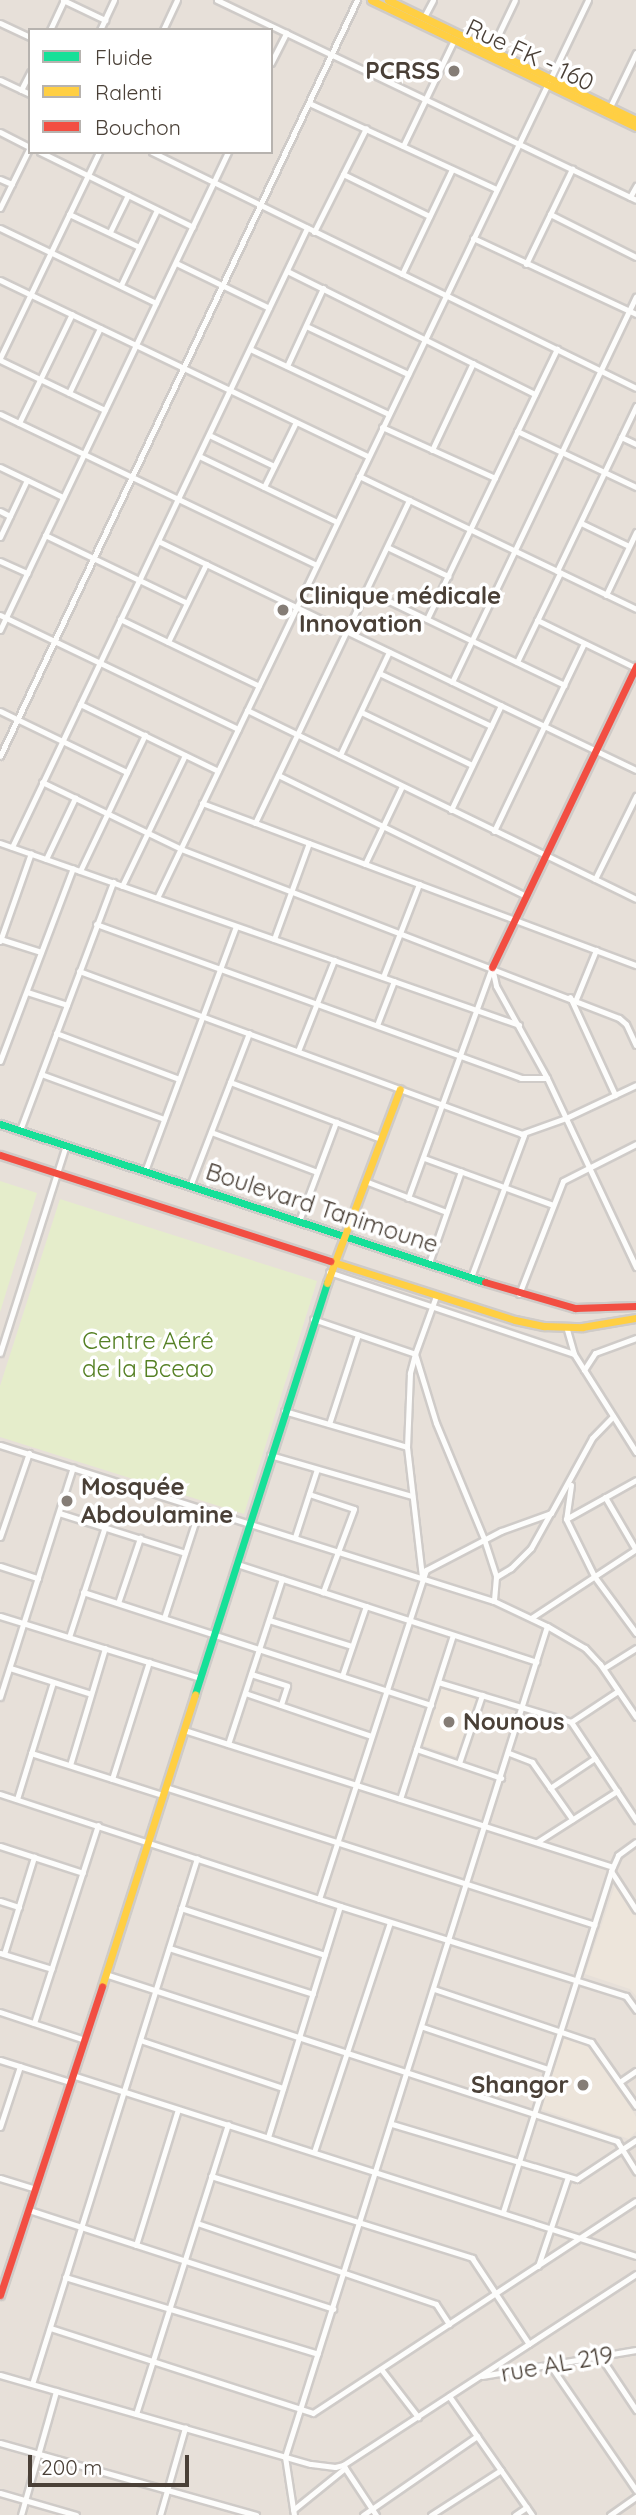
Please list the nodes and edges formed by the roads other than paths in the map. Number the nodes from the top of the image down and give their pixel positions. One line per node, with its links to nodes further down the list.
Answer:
1 (63, 0): 14 (street); 16 (street)
2 (114, 0): 14 (street)
3 (177, 0): 18 (street)
4 (217, 0): 12 (street)
5 (236, 0): 12 (street)
6 (357, 0): 24 (street)
7 (370, 0): 21 (main road, Rue FK - 160)
8 (388, 0): 13 (main road, Rue FK - 160)
9 (433, 0): 13 (street)
10 (515, 0): 22 (street)
11 (588, 0): 27 (street)
12 (233, 7): 19 (street)
13 (424, 18): 22 (main road, Rue FK - 160)
14 (105, 20): 17 (street)
15 (0, 23): 20 (street)
16 (51, 28)
17 (101, 28)
18 (165, 28)
19 (286, 33): 24 (street); 25 (street)
20 (28, 36)
21 (454, 40): 27 (main road, Rue FK - 160); 31 (street)
22 (491, 50): 27 (main road, Rue FK - 160)
23 (636, 53): 33 (street)
24 (331, 54): 31 (street); 32 (street)
25 (273, 59)
26 (28, 76): 29 (street)
27 (548, 81): 33 (main road, Rue FK - 160); 35 (main road, Rue FK - 160); 38 (street)
28 (1, 82): 29 (street)
29 (21, 90): 30 (street)
30 (28, 93)
31 (425, 99): 38 (street); 40 (street)
32 (309, 103): 36 (street); 57 (street)
33 (610, 107): 34 (main road, Rue FK - 160)
34 (636, 120)
35 (636, 127)
36 (366, 128): 40 (street); 48 (street)
37 (0, 132): 39 (street)
38 (518, 144): 47 (street); 54 (street)
39 (28, 146)
40 (403, 146): 46 (street)
41 (28, 151): 52 (street)
42 (44, 154): 49 (street)
43 (98, 154): 49 (street)
44 (156, 154): 51 (street)
45 (228, 154): 51 (street)
46 (452, 169): 54 (street); 62 (street)
47 (572, 169): 56 (street); 61 (street)
48 (343, 174): 62 (street); 67 (street)
49 (87, 176): 55 (street); 60 (street)
50 (0, 179): 52 (street)
51 (214, 183): 57 (street); 63 (street)
52 (12, 184): 58 (street)
53 (636, 186): 56 (street)
54 (496, 189): 68 (street)
55 (128, 195): 59 (street); 66 (street)
56 (633, 198)
57 (260, 206): 65 (street); 78 (street)
58 (0, 208)
59 (157, 210): 63 (street); 69 (street)
60 (69, 214): 66 (street); 70 (street)
61 (550, 214): 71 (street); 73 (street)
62 (429, 216): 75 (street)
63 (193, 227): 72 (street)
64 (0, 228): 70 (street)
65 (307, 228): 67 (street); 74 (street)
66 (110, 232): 69 (street)
67 (314, 232): 75 (street)
68 (473, 239): 73 (street); 81 (street)
69 (139, 247): 77 (street)
70 (51, 251): 77 (street); 80 (street)
71 (636, 257)
72 (176, 263): 78 (street); 83 (street)
73 (526, 264): 85 (street)
74 (287, 271): 79 (street); 84 (street)
75 (402, 274): 81 (street)
76 (0, 280): 80 (street)
77 (121, 285): 83 (street)
78 (222, 286): 84 (street); 99 (street)
79 (323, 288): 88 (street); 92 (street)
80 (30, 295): 86 (street); 91 (street)
81 (446, 295): 92 (street); 95 (street)
82 (636, 297): 85 (street)
83 (156, 303): 93 (street)
84 (269, 308): 94 (street)
85 (629, 311): 87 (street); 100 (street)
86 (72, 314): 89 (street); 102 (street)
87 (636, 314)
88 (306, 326): 98 (street); 101 (street)
89 (100, 328): 93 (street); 105 (street)
90 (0, 334): 91 (street)
91 (9, 338): 96 (street)
92 (425, 339): 97 (street); 101 (street)
93 (136, 345): 99 (street); 108 (street)
94 (250, 349): 98 (street); 104 (street)
95 (557, 349): 100 (street); 106 (street)
96 (0, 359): 102 (street)
97 (473, 363): 106 (street); 118 (street)
98 (287, 366): 110 (street)
99 (183, 368): 104 (street); 127 (street)
100 (601, 370): 103 (street); 119 (street)
101 (408, 374): 110 (street)
102 (40, 380): 105 (street); 112 (street)
103 (636, 388)
104 (230, 390): 111 (street); 115 (street)
105 (69, 393): 108 (street)
106 (535, 394): 114 (street)
107 (636, 406): 116 (street)
108 (105, 410): 120 (street)
109 (0, 414): 112 (street)
110 (389, 414): 113 (street)
111 (296, 422): 122 (street); 123 (street)
112 (19, 423): 120 (street)
113 (383, 427): 118 (street); 122 (street)
114 (517, 431): 119 (street); 128 (street)
115 (209, 435): 121 (street); 123 (street)
116 (621, 437): 117 (street); 125 (street)
117 (636, 443)
118 (432, 450): 128 (street)
119 (562, 452): 125 (street); 146 (street)
120 (84, 454): 127 (street); 132 (street)
121 (199, 456): 130 (street); 133 (street)
122 (368, 456): 126 (street)
123 (274, 466): 130 (street)
124 (0, 467): 129 (street)
125 (605, 472): 131 (street); 138 (street)
126 (359, 476): 134 (street); 137 (street)
127 (132, 477): 133 (street); 147 (street)
128 (495, 478): 139 (street)
129 (27, 480): 132 (street); 136 (street)
130 (264, 487): 137 (street)
131 (636, 487)
132 (63, 497): 141 (street)
133 (178, 499): 143 (street); 150 (street)
134 (409, 500): 139 (street); 145 (street)
135 (0, 511): 136 (street)
136 (10, 516): 142 (street)
137 (337, 522): 150 (street)
138 (581, 523): 144 (street); 151 (street)
139 (470, 530): 146 (street); 153 (street)
140 (636, 532): 144 (street)
141 (45, 535): 147 (street); 152 (street)
142 (0, 537)
143 (158, 541): 149 (street); 154 (street)
144 (629, 546): 156 (street)
145 (387, 547): 153 (street); 155 (street)
146 (514, 551): 151 (street); 166 (street)
147 (93, 558): 154 (street); 167 (street)
148 (0, 561): 152 (street)
149 (206, 564): 157 (street); 158 (street)
150 (316, 565): 158 (street)
151 (559, 572): 156 (street); 163 (street)
152 (27, 573): 160 (street)
153 (448, 576): 162 (street)
154 (139, 580): 157 (street); 161 (street)
155 (366, 590): 162 (street); 165 (street)
156 (606, 595): 159 (street)
157 (187, 603): 168 (street)
158 (296, 607): 165 (street); 176 (street)
159 (636, 609)
160 (3, 616): 164 (street); 167 (street)
161 (120, 619): 168 (street); 171 (street)
162 (427, 619): 166 (street)
163 (537, 621): 169 (street); 172 (street)
164 (0, 630)
165 (346, 632): 170 (street); 187 (street)
166 (471, 640): 172 (street); 175 (street)
167 (54, 641): 171 (street); 183 (street)
168 (168, 642): 176 (street)
169 (584, 643): 173 (street); 177 (street)
170 (389, 652): 174 (street); 175 (street)
171 (99, 662): 178 (street); 186 (street)
172 (517, 662): 177 (street)
173 (636, 667): 190 (main road)
174 (379, 673): 182 (street); 184 (street)
175 (452, 682): 179 (street)
176 (259, 685): 180 (street)
177 (564, 685): 185 (street)
178 (80, 704): 188 (street); 189 (street)
179 (500, 705): 184 (street); 185 (street)
180 (247, 710): 186 (street); 187 (street)
181 (0, 711): 183 (street)
182 (361, 712): 193 (street); 194 (street)
183 (17, 719): 189 (street); 191 (street)
184 (491, 726): 194 (street)
185 (544, 726): 190 (street); 208 (street)
186 (238, 729): 196 (street)
187 (297, 734): 193 (street); 198 (street)
188 (145, 736): 192 (street); 197 (street)
189 (62, 741): 197 (street); 199 (street)
190 (595, 751): 195 (street); 215 (main road)
191 (0, 755)
192 (185, 755): 196 (street); 209 (street)
193 (340, 755): 200 (street)
194 (472, 765): 204 (street)
195 (636, 770)
196 (218, 771): 203 (street)
197 (127, 772): 205 (street)
198 (278, 775): 206 (street); 207 (street)
199 (42, 782): 202 (street); 212 (street)
200 (402, 786): 204 (street); 207 (street)
201 (636, 796): 220 (street)
202 (75, 798): 205 (street); 216 (street)
203 (202, 803): 206 (street); 213 (street)
204 (451, 810): 208 (street)
205 (107, 814): 209 (street); 219 (street)
206 (255, 823): 211 (street)
207 (382, 827): 217 (street); 225 (street)
208 (494, 831): 215 (street)
209 (147, 833): 213 (street); 223 (street)
210 (0, 842): 212 (street)
211 (309, 843): 217 (street); 224 (street)
212 (12, 847): 214 (street)
213 (180, 849): 224 (street); 226 (street)
214 (31, 853): 216 (street); 233 (street)
215 (545, 856): 220 (street); 225 (main road)
216 (46, 859): 218 (street)
217 (365, 864): 222 (street)
218 (73, 868): 219 (street); 235 (street)
219 (80, 871): 221 (street)
220 (595, 879): 227 (street)
221 (113, 882): 223 (street); 229 (street)
222 (419, 884): 228 (street); 231 (street)
223 (122, 886): 226 (street)
224 (291, 891): 231 (street); 232 (street)
225 (526, 896): 228 (main road)
226 (157, 898): 230 (street)
227 (636, 899)
228 (515, 919): 234 (street); 238 (main road)
229 (96, 924): 239 (street); 240 (street)
230 (236, 926): 232 (street); 239 (street)
231 (400, 932): 238 (street); 241 (street)
232 (274, 939): 236 (street)
233 (0, 940): 235 (street)
234 (596, 950): 237 (street); 244 (street)
235 (41, 952): 243 (street)
236 (334, 960): 241 (street); 245 (street)
237 (636, 965)
238 (492, 967): 244 (street); 247 (street); 250 (street)
239 (221, 968): 245 (street); 248 (street)
240 (79, 971): 246 (street); 248 (street)
241 (383, 978): 242 (street)
242 (394, 981): 247 (street); 249 (street)
243 (27, 992): 246 (street); 254 (street)
244 (573, 998): 255 (street); 265 (street)
245 (317, 1003): 249 (street); 256 (street)
246 (66, 1004): 251 (street)
247 (475, 1010): 250 (street); 257 (street)
248 (203, 1016): 252 (street); 261 (street)
249 (377, 1025): 257 (street)
250 (519, 1025): 260 (street)
251 (56, 1033): 259 (street); 261 (street)
252 (249, 1033): 256 (street); 262 (street)
253 (0, 1035): 254 (street)
254 (9, 1038): 258 (street)
255 (636, 1045)
256 (298, 1051): 264 (street)
257 (460, 1056): 260 (street); 266 (street)
258 (0, 1062)
259 (41, 1074): 268 (street); 271 (street)
260 (547, 1078): 267 (street)
261 (179, 1079): 268 (street)
262 (230, 1083): 269 (street); 272 (street)
263 (636, 1085): 265 (street)
264 (400, 1089): 266 (street); 274 (main road)
265 (615, 1095): 267 (street)
266 (443, 1105): 273 (street); 278 (street)
267 (566, 1118): 273 (street); 279 (street)
268 (164, 1119): 280 (street)
269 (336, 1122): 274 (street); 282 (street)
270 (0, 1124): 271 (main road, Boulevard Tanimoune)
271 (20, 1130): 276 (main road, Boulevard Tanimoune)
272 (211, 1132): 282 (street); 285 (street)
273 (524, 1135): 286 (street)
274 (381, 1139): 284 (main road)
275 (636, 1144): 279 (street)
276 (66, 1145): 280 (main road, Boulevard Tanimoune); 283 (street)
277 (0, 1155): 283 (main road, Boulevard Tanimoune)
278 (424, 1158): 281 (street); 287 (street)
279 (589, 1166): 288 (street); 294 (street)
280 (145, 1171): 285 (main road, Boulevard Tanimoune)
281 (461, 1171): 286 (street); 289 (street)
282 (317, 1172): 290 (street)
283 (57, 1173): 292 (main road, Boulevard Tanimoune); 306 (street)
284 (365, 1181): 287 (street); 291 (main road)
285 (190, 1186): 290 (main road, Boulevard Tanimoune)
286 (503, 1187): 288 (street); 296 (street)
287 (408, 1198): 289 (street)
288 (553, 1205): 297 (street)
289 (446, 1212): 293 (street)
290 (299, 1221): 291 (main road, Boulevard Tanimoune)
291 (342, 1235): 292 (main road); 293 (main road, Boulevard Tanimoune)
292 (332, 1262): 295 (main road); 298 (main road, Boulevard Tanimoune)
293 (429, 1262): 296 (main road, Boulevard Tanimoune)
294 (636, 1267)
295 (329, 1272): 299 (street); 302 (main road)
296 (471, 1277): 297 (main road, Boulevard Tanimoune)
297 (519, 1294): 300 (main road, Boulevard Tanimoune)
298 (436, 1296): 299 (street); 303 (main road, Boulevard Tanimoune)
299 (432, 1306): 307 (street); 308 (street)
300 (636, 1306)
301 (636, 1318): 303 (main road, Boulevard Tanimoune)
302 (313, 1319): 304 (street); 310 (main road)
303 (566, 1326): 308 (street)
304 (358, 1335): 307 (street); 312 (street)
305 (636, 1338): 309 (street)
306 (0, 1353)
307 (415, 1354): 314 (street); 334 (street)
308 (574, 1354): 309 (street)
309 (584, 1370): 311 (street)
310 (284, 1411): 312 (street); 317 (main road)
311 (613, 1416): 315 (street); 320 (street)
312 (330, 1424): 314 (street)
313 (0, 1444): 316 (street)
314 (407, 1447): 323 (street)
315 (636, 1452)
316 (29, 1454): 318 (street); 331 (street)
317 (270, 1455): 319 (street); 329 (main road)
318 (73, 1467): 325 (street); 326 (street)
319 (317, 1469): 322 (street); 323 (street)
320 (575, 1472): 327 (street); 328 (street)
321 (636, 1480): 324 (street)
322 (309, 1494): 332 (street); 336 (street)
323 (412, 1496): 340 (street)
324 (606, 1497): 328 (street); 335 (street)
325 (200, 1507): 329 (street); 337 (street)
326 (59, 1513): 330 (street); 343 (street)
327 (551, 1513): 334 (street); 341 (street)
328 (566, 1519): 342 (street)
329 (250, 1523): 332 (street); 338 (main road)
330 (105, 1526): 333 (street); 345 (street)
331 (0, 1537)
332 (295, 1537): 336 (street)
333 (140, 1538): 337 (street); 348 (street)
334 (484, 1539): 340 (street); 341 (street)
335 (636, 1550): 342 (street)
336 (338, 1551): 340 (street); 346 (street)
337 (185, 1553): 351 (street)
338 (237, 1564): 344 (street); 358 (main road)
339 (0, 1566): 343 (street)
340 (422, 1577): 347 (street); 354 (street)
341 (496, 1577): 347 (street)
342 (594, 1577): 352 (street); 357 (street)
343 (37, 1578): 355 (street)
344 (282, 1579): 346 (street); 353 (street)
345 (83, 1592): 348 (street); 360 (street)
346 (323, 1592): 349 (street)
347 (494, 1601): 352 (street)
348 (118, 1603): 351 (street)
349 (366, 1606): 354 (street); 361 (street)
350 (0, 1616): 355 (street)
351 (164, 1618): 358 (street)
352 (531, 1618): 356 (street)
353 (269, 1620): 361 (street); 364 (street)
354 (408, 1620): 359 (street); 374 (street)
355 (23, 1623): 360 (street); 367 (street)
356 (547, 1626): 366 (street); 368 (street)
357 (636, 1633)
358 (214, 1634): 364 (street); 371 (main road)
359 (453, 1635): 366 (street); 373 (street)
360 (69, 1637): 362 (street)
361 (352, 1646): 370 (street)
362 (104, 1648): 365 (street); 377 (street)
363 (636, 1648): 368 (street)
364 (259, 1649): 369 (street); 370 (street)
365 (149, 1662): 371 (street); 396 (street)
366 (536, 1662): 382 (street)
367 (10, 1668): 372 (street); 379 (street)
368 (604, 1668): 375 (street)
369 (251, 1674): 376 (street); 380 (street)
370 (342, 1676): 374 (street)
371 (200, 1678): 386 (main road)
372 (52, 1682): 377 (street); 390 (street)
373 (438, 1682): 378 (street); 381 (street)
374 (386, 1690): 381 (street); 387 (street)
375 (618, 1691): 383 (street); 385 (street)
376 (245, 1693): 380 (street); 388 (street)
377 (91, 1694): 394 (street)
378 (482, 1695): 382 (street); 393 (street)
379 (0, 1698)
380 (281, 1705): 387 (street)
381 (431, 1705): 389 (street)
382 (523, 1707): 385 (street); 391 (street)
383 (634, 1709): 384 (street)
384 (636, 1717)
385 (571, 1721): 392 (street)
386 (184, 1730): 388 (street); 399 (main road)
387 (371, 1736): 397 (street)
388 (228, 1744): 397 (street)
389 (416, 1749): 393 (street); 403 (street)
390 (31, 1753): 394 (street); 402 (street)
391 (509, 1753): 395 (street); 398 (street)
392 (595, 1758): 398 (street); 400 (street)
393 (459, 1763): 395 (street)
394 (70, 1765): 396 (street)
395 (501, 1778): 407 (street)
396 (112, 1779): 399 (street)
397 (355, 1785): 403 (street); 410 (street)
398 (550, 1788): 404 (street)
399 (164, 1791): 408 (main road); 410 (street)
400 (617, 1791): 404 (street); 405 (street)
401 (0, 1794): 402 (street)
402 (17, 1799): 406 (street)
403 (400, 1799): 407 (street)
404 (572, 1819): 411 (street)
405 (636, 1820)
406 (98, 1825): 408 (street); 416 (street)
407 (486, 1827): 411 (street); 417 (street)
408 (149, 1842): 414 (street); 431 (main road)
409 (636, 1842): 415 (street)
410 (337, 1843): 417 (street); 418 (street)
411 (537, 1843): 415 (street)
412 (0, 1846): 413 (street)
413 (34, 1857): 416 (street); 421 (street)
414 (197, 1858): 418 (street); 422 (street)
415 (612, 1869): 423 (street); 425 (street)
416 (83, 1873): 430 (street)
417 (468, 1884): 425 (street); 426 (street)
418 (319, 1899): 420 (street)
419 (0, 1901): 421 (street)
420 (341, 1906): 424 (street); 429 (street)
421 (19, 1907): 428 (street)
422 (181, 1908): 427 (street); 429 (street)
423 (636, 1910)
424 (390, 1922): 426 (street); 444 (street)
425 (594, 1925): 432 (street)
426 (450, 1940): 432 (street); 433 (street)
427 (169, 1948): 434 (street); 435 (street)
428 (2, 1953): 430 (street)
429 (325, 1955): 435 (street)
430 (52, 1969): 438 (street)
431 (105, 1974): 434 (street); 442 (main road)
432 (577, 1979): 436 (street); 440 (street)
433 (435, 1989): 439 (street); 440 (street)
434 (155, 1990): 441 (street); 443 (street)
435 (313, 1994): 441 (street)
436 (636, 2010)
437 (0, 2012): 438 (street)
438 (34, 2023): 442 (street)
439 (422, 2027): 447 (street); 449 (street)
440 (561, 2029): 447 (street); 451 (street)
441 (299, 2038): 444 (street); 452 (street)
442 (85, 2040): 450 (main road)
443 (140, 2040): 452 (street); 453 (street)
444 (346, 2053): 449 (street); 463 (street)
445 (0, 2060): 446 (street)
446 (20, 2066): 450 (street); 459 (street)
447 (548, 2069): 456 (street)
448 (636, 2071): 451 (street)
449 (408, 2073): 456 (street); 458 (street)
450 (71, 2078): 453 (street); 470 (main road)
451 (621, 2081): 454 (street)
452 (283, 2088): 460 (street)
453 (124, 2091): 455 (street); 476 (street)
454 (636, 2106)
455 (178, 2109): 457 (street); 479 (street)
456 (534, 2114): 462 (street); 464 (street)
457 (228, 2124): 460 (street); 467 (street)
458 (392, 2124): 464 (street); 466 (street)
459 (0, 2126)
460 (268, 2137): 463 (street)
461 (636, 2140): 462 (street)
462 (622, 2149): 465 (street); 468 (street)
463 (314, 2152): 466 (street)
464 (519, 2162): 468 (street); 473 (street)
465 (636, 2171)
466 (376, 2172): 473 (street); 475 (street)
467 (211, 2176): 474 (street); 475 (street)
468 (569, 2177): 477 (street)
469 (0, 2178): 470 (street)
470 (35, 2189): 472 (main road)
471 (636, 2201): 478 (street)
472 (29, 2210): 476 (street); 486 (main road)
473 (503, 2212): 477 (street)
474 (197, 2223): 481 (street); 483 (street)
475 (360, 2223): 483 (street); 488 (street)
476 (81, 2227): 479 (street); 485 (street)
477 (551, 2227): 478 (street); 482 (street)
478 (579, 2239): 480 (street); 482 (street)
479 (136, 2245): 481 (street)
480 (636, 2256)
481 (184, 2261): 489 (street); 490 (street)
482 (538, 2266): 488 (street)
483 (344, 2273): 490 (street); 491 (street)
484 (636, 2274): 493 (street)
485 (65, 2277): 489 (street); 492 (street)
486 (2, 2283): 487 (main road)
487 (0, 2294)
488 (495, 2294): 491 (street); 493 (street)
489 (169, 2309): 495 (street); 497 (street)
490 (332, 2309): 495 (street)
491 (449, 2324): 499 (street)
492 (50, 2328): 497 (street); 502 (street)
493 (529, 2344): 501 (street)
494 (636, 2350): 496 (street, rue AL 219)
495 (318, 2354): 505 (street)
496 (600, 2356): 498 (street, rue AL 219); 506 (street)
497 (153, 2361): 505 (street); 507 (street)
498 (550, 2365): 501 (street, rue AL 219); 517 (street)
499 (381, 2368): 505 (street); 508 (street)
500 (0, 2375): 502 (street)
501 (479, 2377): 504 (street)
502 (32, 2384): 503 (street)
503 (56, 2391): 507 (street); 512 (street)
504 (449, 2396): 508 (street); 510 (street)
505 (300, 2409): 513 (street)
506 (636, 2410)
507 (136, 2414): 509 (street)
508 (418, 2417): 514 (street)
509 (185, 2428): 513 (street); 516 (street)
510 (477, 2437): 515 (street); 523 (street)
511 (0, 2443): 512 (street)
512 (38, 2454): 516 (street); 520 (street)
513 (285, 2456): 514 (street); 522 (street)
514 (344, 2467): 522 (street); 523 (street)
515 (501, 2470): 521 (street); 529 (street)
516 (167, 2490): 526 (street); 527 (street)
517 (636, 2490)
518 (0, 2493): 520 (street)
519 (636, 2497): 532 (street)
520 (25, 2500): 524 (street); 525 (street)
521 (527, 2507): 530 (street); 531 (street)
522 (294, 2512)
523 (374, 2512): 528 (street)
524 (21, 2515)
525 (76, 2515)
526 (160, 2515)
527 (256, 2515)
528 (363, 2515)
529 (431, 2515)
530 (515, 2515)
531 (532, 2515)
532 (610, 2515)

